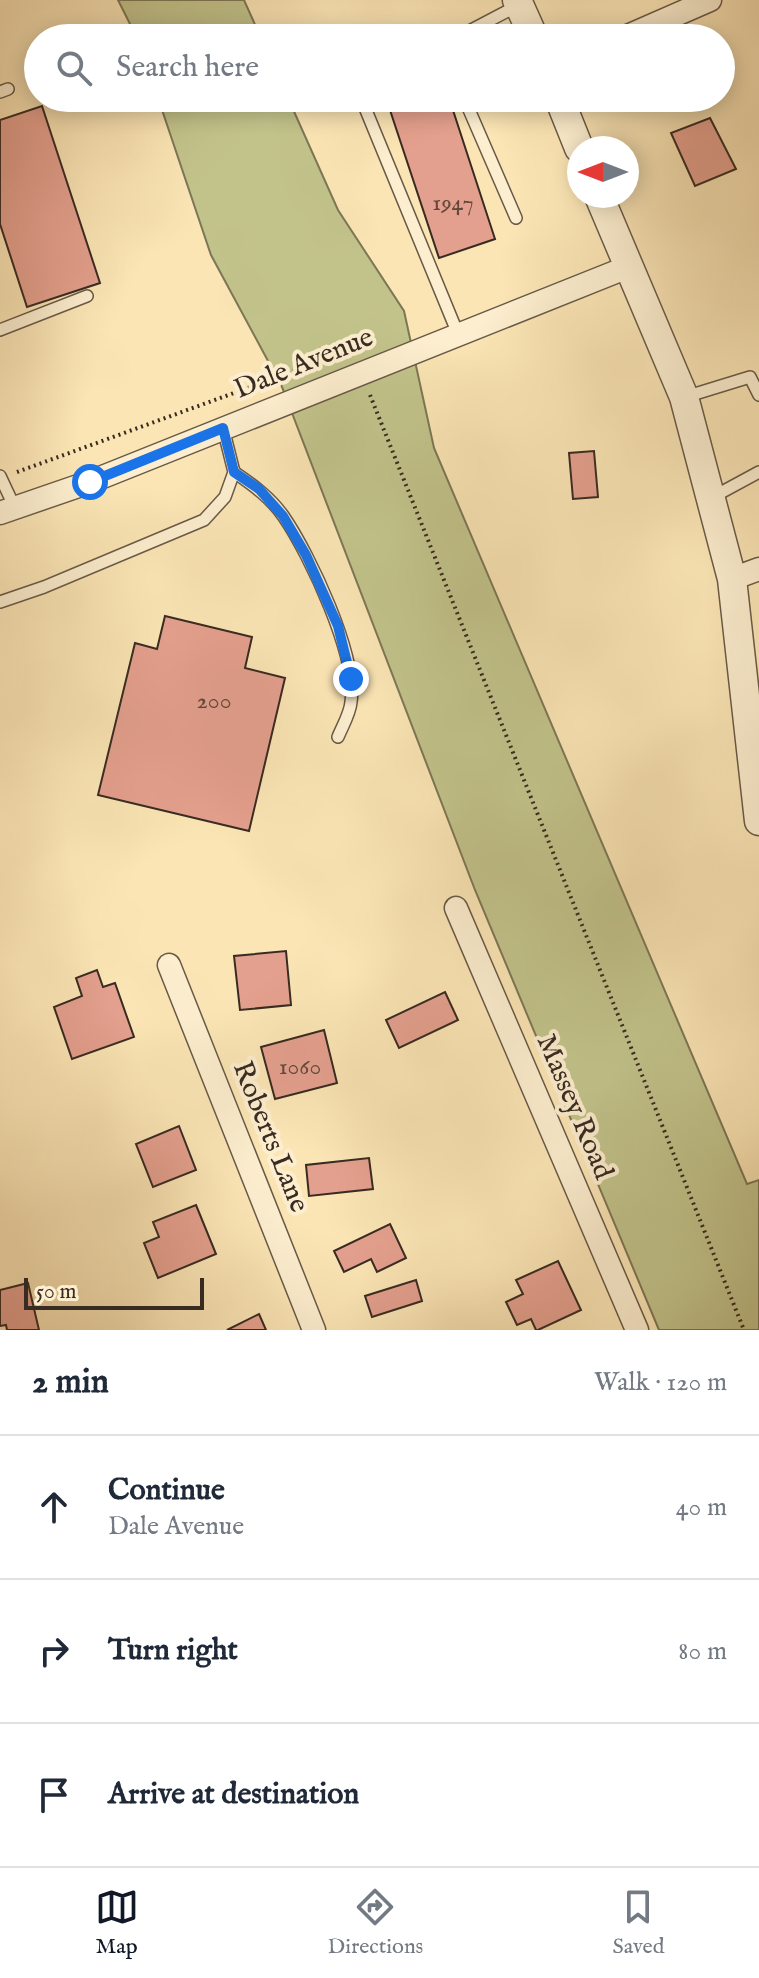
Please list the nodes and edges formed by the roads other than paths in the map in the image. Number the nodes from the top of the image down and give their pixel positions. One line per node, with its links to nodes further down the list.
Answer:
1 (710, 0): 5 (street)
2 (518, 2): 3 (lane); 4 (street)
3 (480, 24)
4 (528, 24)
5 (650, 24)
6 (367, 112): 15 (lane)
7 (470, 112): 11 (lane)
8 (565, 112): 9 (street)
9 (574, 136)
10 (604, 208): 12 (street)
11 (516, 218)
12 (628, 267): 15 (street, Dale Avenue); 17 (street)
13 (87, 296): 14 (lane)
14 (0, 330)
15 (458, 334): 18 (street, Dale Avenue)
16 (759, 395): 17 (lane)
17 (684, 397): 22 (street)
18 (223, 428): 19 (lane); 23 (street, Dale Avenue)
19 (234, 472): 26 (lane); 27 (lane)
20 (759, 472): 22 (lane)
21 (0, 477): 23 (lane)
22 (711, 498): 25 (street)
23 (7, 510)
24 (759, 569): 25 (street)
25 (732, 579): 28 (street)
26 (0, 602)
27 (338, 737)
28 (759, 821)
29 (456, 908): 32 (street, Massey Road)
30 (169, 965): 31 (street, Roberts Lane)
31 (314, 1330)
32 (637, 1330)

